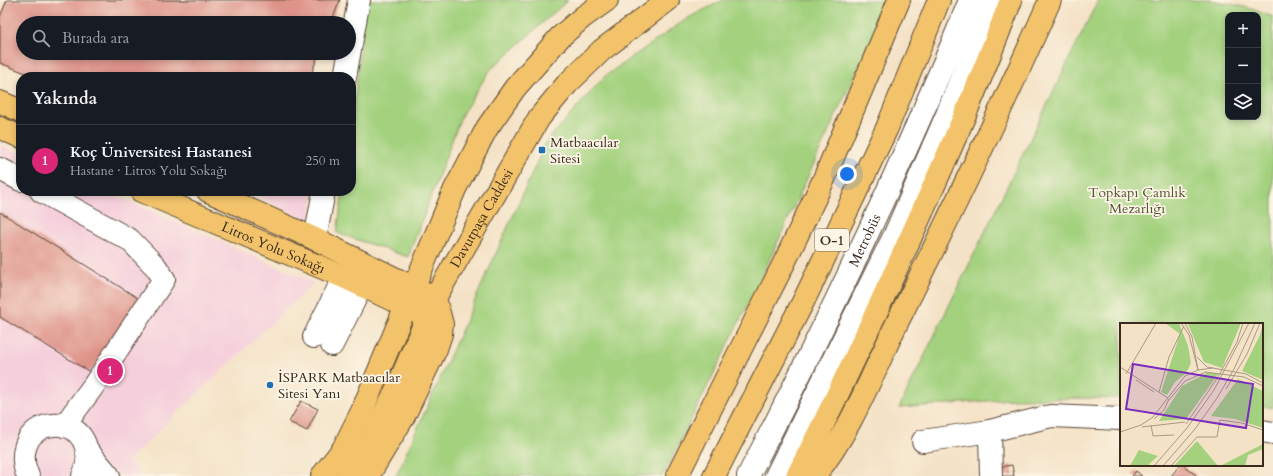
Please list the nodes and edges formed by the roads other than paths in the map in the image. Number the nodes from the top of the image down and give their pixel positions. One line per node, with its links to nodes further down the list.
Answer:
1 (359, 0): 12 (street)
2 (607, 0): 11 (main road, Davutpaşa Caddesi)
3 (642, 0): 17 (main road)
4 (668, 0): 17 (main road, Davutpaşa Caddesi)
5 (899, 0): 44 (main road)
6 (939, 0): 45 (main road, O-1)
7 (970, 0): 46 (street, Metrobüs)
8 (992, 0): 47 (street, Metrobüs)
9 (1011, 0): 48 (main road)
10 (1050, 0): 49 (main road)
11 (588, 9): 28 (main road, Davutpaşa Caddesi)
12 (356, 16)
13 (348, 60): 14 (street)
14 (346, 72)
15 (0, 102): 16 (main road)
16 (16, 110)
17 (539, 118): 29 (main road, Davutpaşa Caddesi)
18 (0, 128): 19 (main road)
19 (16, 135)
20 (0, 169): 21 (street)
21 (16, 177)
22 (49, 196): 32 (street)
23 (152, 196): 27 (main road, Litros Yolu Sokağı)
24 (219, 196): 26 (main road, Litros Yolu Sokağı)
25 (323, 196): 26 (street)
26 (315, 239): 28 (main road, Litros Yolu Sokağı)
27 (353, 281): 28 (main road, Litros Yolu Sokağı); 30 (street)
28 (409, 296): 29 (main road); 41 (main road, Davutpaşa Caddesi)
29 (431, 307): 42 (main road, Davutpaşa Caddesi); 43 (main road)
30 (323, 341)
31 (1120, 419): 33 (street)
32 (64, 426): 37 (street); 38 (street)
33 (990, 431): 36 (street); 50 (street)
34 (1263, 431): 35 (street)
35 (1273, 433)
36 (923, 441)
37 (88, 450): 39 (street); 40 (street)
38 (28, 476)
39 (83, 476)
40 (109, 476)
41 (322, 476)
42 (348, 476)
43 (368, 476)
44 (677, 476)
45 (714, 476)
46 (748, 476)
47 (776, 476)
48 (797, 476)
49 (814, 476)
50 (991, 476)

